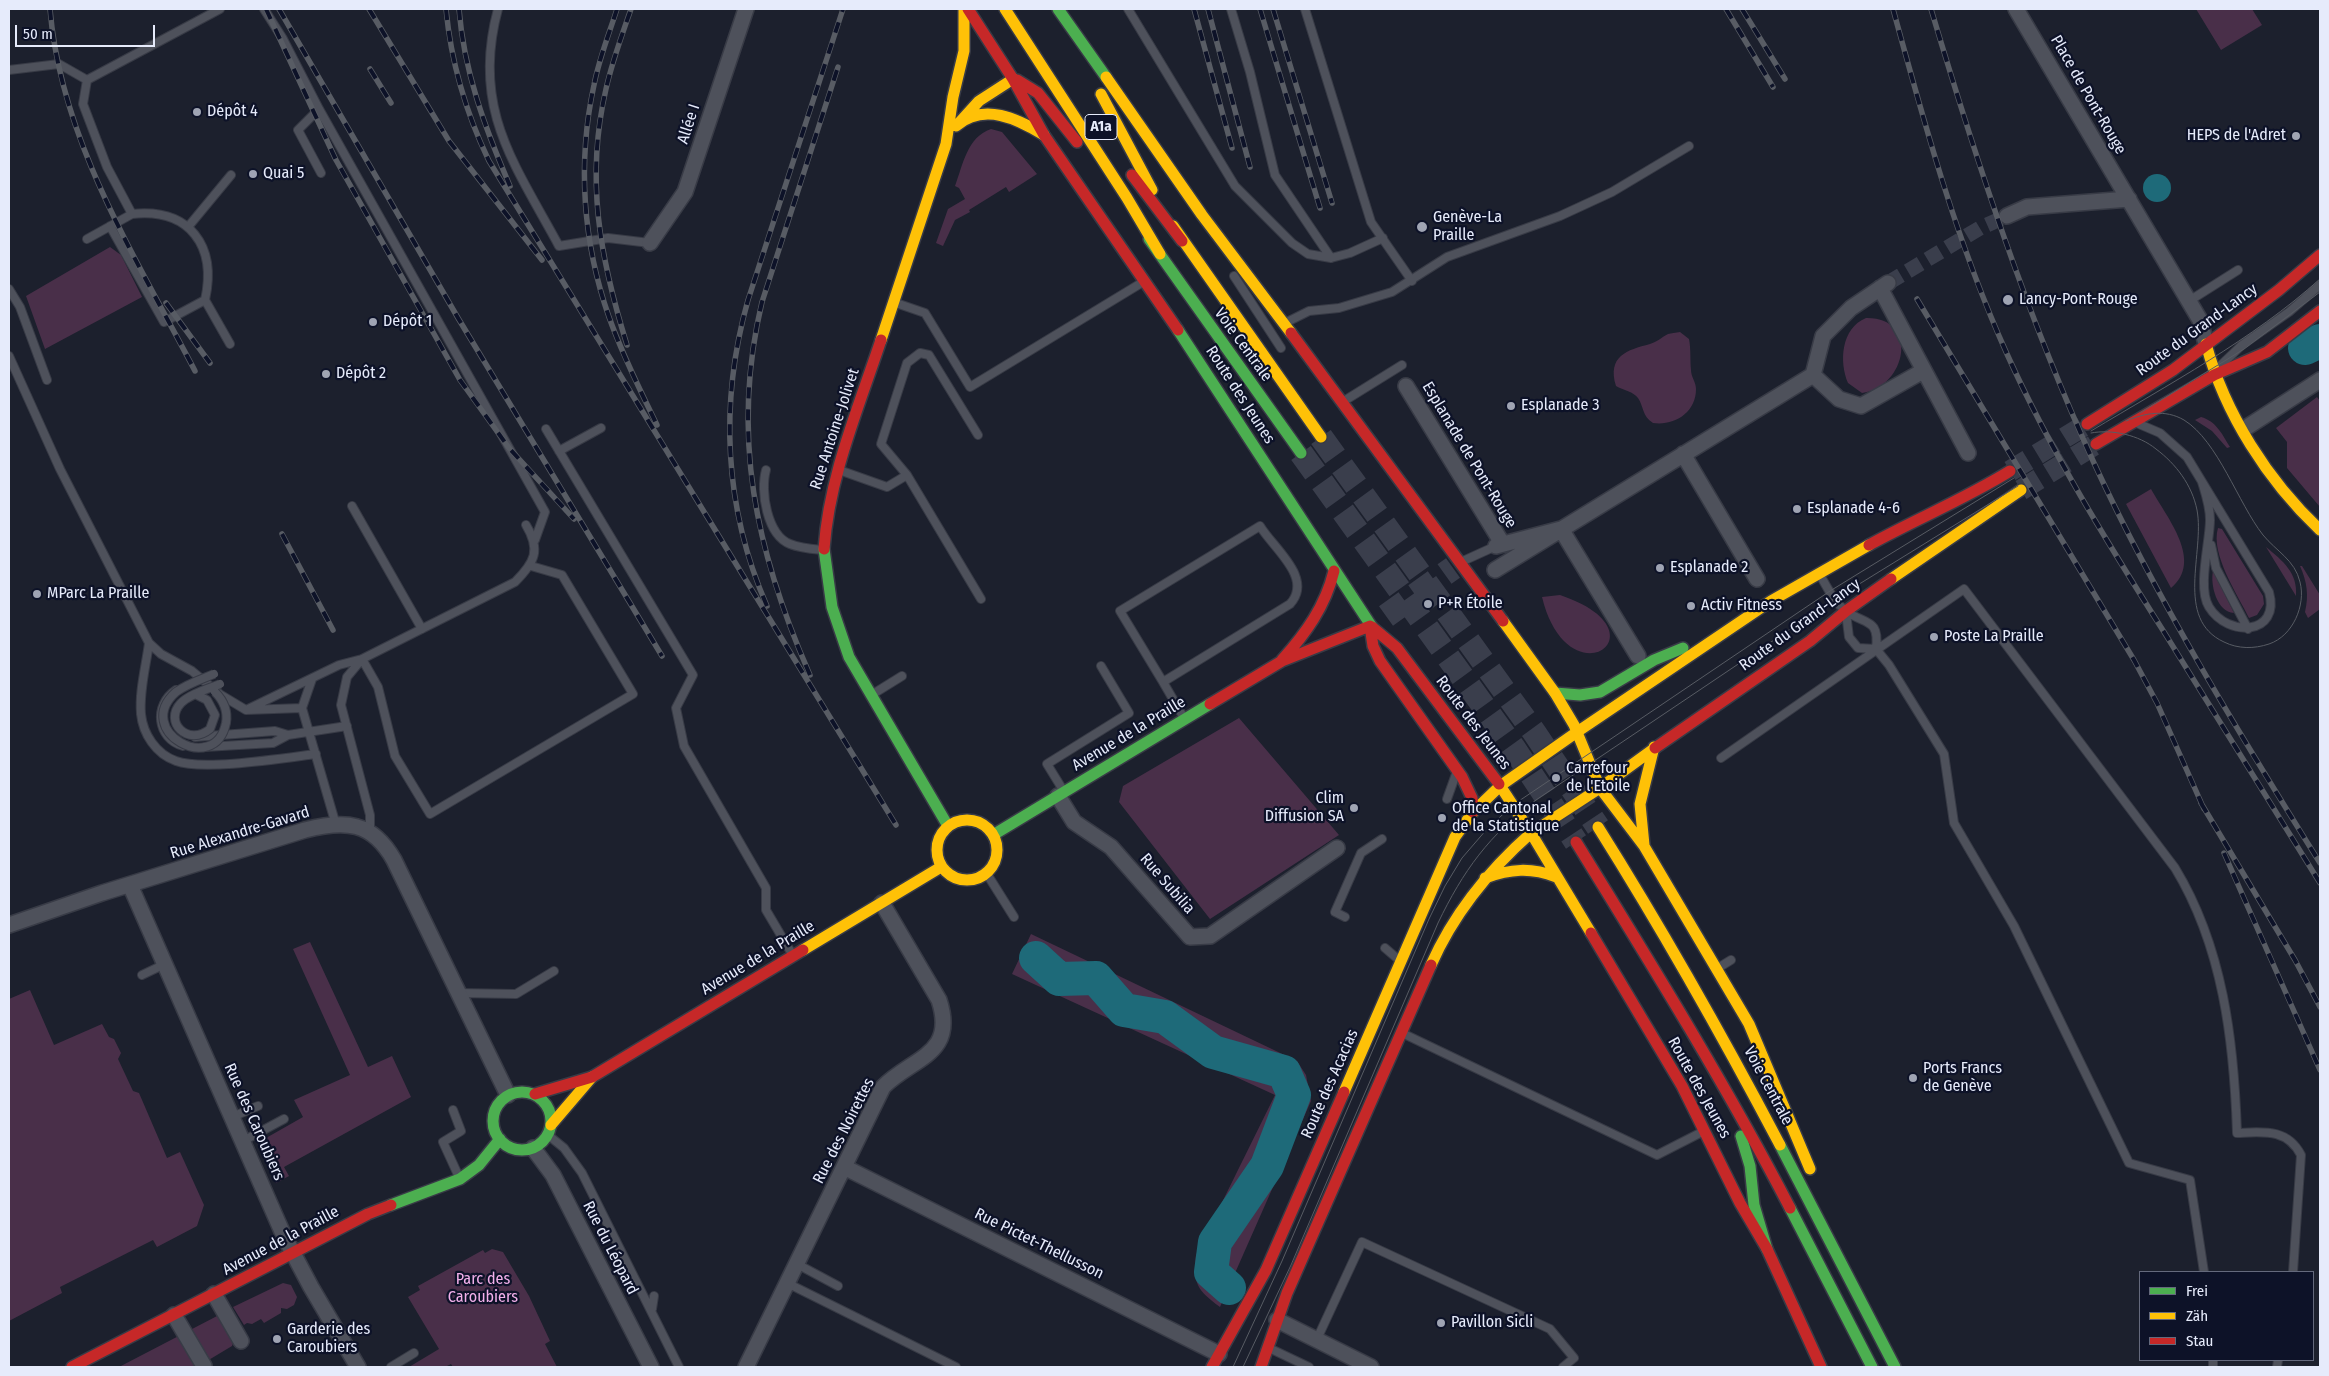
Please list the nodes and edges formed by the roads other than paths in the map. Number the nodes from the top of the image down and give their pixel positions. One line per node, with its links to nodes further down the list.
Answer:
1 (220, 9): 15 (lane)
2 (264, 9): 16 (lane)
3 (498, 9): 33 (lane)
4 (746, 9): 33 (street, Allée I)
5 (964, 9): 19 (main road, Rue Antoine-Jolivet)
6 (968, 9): 14 (main road, Route des Jeunes)
7 (1005, 9): 34 (main road)
8 (1057, 9): 26 (main road); 32 (main road)
9 (1128, 9): 36 (lane)
10 (1231, 9): 36 (lane)
11 (1305, 9): 30 (lane)
12 (2016, 9): 24 (street, Place de Pont-Rouge)
13 (9, 70): 15 (lane)
14 (1013, 79): 17 (main road, Rue Antoine-Jolivet); 18 (main road, Route des Jeunes); 34 (main road)
15 (86, 80): 25 (lane)
16 (319, 109): 22 (lane); 83 (lane)
17 (959, 123): 18 (main road); 19 (main road, Rue Antoine-Jolivet)
18 (1044, 135): 39 (main road, Route des Jeunes)
19 (946, 144): 44 (main road, Rue Antoine-Jolivet)
20 (1690, 146): 38 (lane)
21 (1122, 160): 32 (main road, A1a)
22 (320, 172)
23 (231, 175): 29 (lane)
24 (2129, 200): 27 (street); 43 (street, Place de Pont-Rouge)
25 (132, 214): 28 (lane); 29 (lane)
26 (1202, 215): 46 (main road); 49 (lane)
27 (2007, 216)
28 (110, 226): 31 (lane); 42 (lane)
29 (188, 227): 42 (lane)
30 (1383, 238): 36 (lane); 38 (lane)
31 (87, 239)
32 (1182, 241): 66 (main road, Voie Centrale)
33 (650, 243)
34 (1160, 254): 69 (main road, Voie Centrale)
35 (2320, 255): 48 (main road, Route du Grand-Lancy)
36 (1331, 258)
37 (2238, 270): 43 (lane)
38 (1412, 280): 46 (lane)
39 (1144, 281): 44 (lane); 89 (main road, Route des Jeunes)
40 (2320, 286): 55 (lane)
41 (9, 289): 56 (lane)
42 (205, 300): 47 (lane)
43 (2189, 301): 48 (street, Place de Pont-Rouge)
44 (894, 303): 73 (main road, Rue Antoine-Jolivet)
45 (2320, 311): 55 (main road)
46 (1283, 325): 59 (main road)
47 (230, 344)
48 (2206, 344): 52 (main road, Route du Grand-Lancy); 55 (main road)
49 (1281, 348)
50 (9, 356): 98 (lane)
51 (1402, 365): 59 (lane)
52 (2173, 370): 55 (main road); 61 (main road, Route du Grand-Lancy)
53 (1923, 371): 54 (street); 54 (street); 71 (street)
54 (1813, 375): 70 (street, Esplanade de Pont-Rouge)
55 (2214, 375): 60 (main road); 63 (main road)
56 (47, 380)
57 (2320, 380): 63 (street)
58 (1406, 386): 84 (street, Esplanade de Pont-Rouge)
59 (1342, 402): 86 (main road)
60 (2132, 422): 67 (main road); 76 (lane)
61 (2087, 424)
62 (601, 428): 68 (lane)
63 (2244, 429): 81 (main road)
64 (546, 430): 68 (lane)
65 (978, 435): 75 (lane)
66 (1321, 437)
67 (2096, 444)
68 (560, 451): 147 (lane)
69 (1301, 453)
70 (1683, 454): 80 (street, Esplanade de Pont-Rouge); 91 (street)
71 (1968, 454)
72 (766, 470): 85 (lane)
73 (837, 470): 75 (lane); 85 (main road, Rue Antoine-Jolivet)
74 (2010, 471): 90 (main road, Route du Grand-Lancy)
75 (907, 475): 92 (lane)
76 (2202, 482): 82 (lane); 96 (lane)
77 (2021, 490): 93 (main road, Route du Grand-Lancy)
78 (352, 506): 95 (lane)
79 (526, 525): 83 (lane)
80 (1561, 529): 84 (street, Esplanade de Pont-Rouge); 88 (street, Esplanade de Pont-Rouge); 100 (street)
81 (2320, 530)
82 (2209, 531): 96 (lane); 96 (lane)
83 (535, 540): 87 (lane)
84 (1499, 544): 86 (lane)
85 (824, 550): 110 (main road, Rue Antoine-Jolivet)
86 (1457, 565): 109 (main road)
87 (531, 566): 95 (lane); 101 (lane)
88 (1495, 570)
89 (1334, 572): 94 (main road, Route des Jeunes); 102 (main road, Avenue de la Praille)
90 (1820, 575): 93 (lane); 97 (main road, Route du Grand-Lancy)
91 (1757, 579)
92 (981, 599)
93 (1846, 611): 99 (lane); 99 (lane); 118 (main road, Route du Grand-Lancy)
94 (1374, 623): 102 (main road, Avenue de la Praille); 121 (main road); 122 (main road, Route des Jeunes)
95 (422, 629): 101 (lane)
96 (2248, 629)
97 (1723, 632): 109 (main road); 115 (main road, Route du Grand-Lancy)
98 (149, 643): 112 (lane); 119 (lane)
99 (1876, 649): 120 (lane); 178 (lane); 179 (lane)
100 (1638, 656)
101 (362, 659): 106 (lane); 114 (lane)
102 (1282, 661): 113 (main road, Avenue de la Praille)
103 (1101, 666): 124 (lane)
104 (214, 674): 117 (lane, bridge)
105 (902, 676): 110 (lane)
106 (312, 679): 111 (lane); 112 (lane)
107 (1163, 682): 107 (lane); 113 (lane)
108 (220, 684): 117 (lane, bridge)
109 (1555, 693): 115 (main road)
110 (871, 695): 128 (main road, Rue Antoine-Jolivet)
111 (302, 708): 112 (lane); 116 (lane)
112 (246, 710)
113 (1185, 720): 124 (main road, Avenue de la Praille)
114 (347, 726): 116 (lane); 130 (lane)
115 (1577, 732): 122 (main road); 123 (main road)
116 (308, 733): 117 (lane); 119 (lane)
117 (288, 736)
118 (1654, 747): 123 (main road, Route du Grand-Lancy); 135 (main road)
119 (316, 754): 127 (lane)
120 (1721, 758)
121 (1457, 770): 125 (lane); 126 (main road)
122 (1500, 786): 126 (main road); 131 (main road)
123 (1600, 788): 131 (main road); 135 (main road)
124 (1061, 794): 132 (main road, Avenue de la Praille); 136 (street, Rue Subilia)
125 (1446, 799)
126 (1473, 812): 149 (main road, Route des Acacias)
127 (336, 825): 130 (street, Rue Alexandre-Gavard); 141 (street, Rue Alexandre-Gavard)
128 (948, 826): 132 (main road); 137 (main road)
129 (1598, 827): 206 (main road, Voie Centrale)
130 (370, 831): 154 (street, Rue Alexandre-Gavard)
131 (1531, 833): 139 (main road, Route des Jeunes); 140 (main road)
132 (993, 835): 138 (main road)
133 (1382, 839): 144 (lane)
134 (1576, 842): 156 (main road)
135 (1644, 846): 151 (main road)
136 (1337, 848)
137 (941, 867): 138 (main road); 142 (main road, Avenue de la Praille)
138 (987, 874): 143 (lane)
139 (1556, 877): 140 (main road); 165 (main road, Route des Jeunes)
140 (1484, 878): 155 (main road)
141 (130, 885): 145 (street, Rue Alexandre-Gavard); 150 (street, Rue des Caroubiers)
142 (882, 903): 147 (main road, Avenue de la Praille); 169 (street, Rue des Noirettes)
143 (1014, 917)
144 (1345, 917)
145 (9, 925)
146 (1385, 948): 149 (lane)
147 (793, 956): 157 (main road, Avenue de la Praille)
148 (1731, 960): 151 (lane)
149 (1400, 961): 191 (main road, Route des Acacias)
150 (165, 964): 153 (lane); 162 (street, Rue des Caroubiers)
151 (1717, 968): 171 (main road)
152 (554, 971): 154 (lane)
153 (142, 975)
154 (457, 994): 159 (street, Rue Alexandre-Gavard)
155 (1400, 1032): 165 (lane); 186 (main road)
156 (1698, 1044): 175 (main road); 205 (main road)
157 (592, 1077): 158 (main road, Avenue de la Praille); 164 (main road, Avenue de la Praille)
158 (535, 1094): 159 (main road); 164 (main road)
159 (508, 1095): 166 (main road)
160 (258, 1106): 162 (lane)
161 (452, 1110): 170 (lane)
162 (232, 1117): 167 (street, Rue des Caroubiers)
163 (284, 1119): 167 (lane)
164 (549, 1130): 168 (main road); 173 (lane)
165 (1706, 1130): 175 (main road, Route des Jeunes)
166 (500, 1139): 168 (main road); 170 (main road, Avenue de la Praille)
167 (243, 1141): 176 (street, Rue des Caroubiers)
168 (533, 1148): 196 (street, Rue du Léopard)
169 (844, 1167): 177 (street, Rue des Noirettes); 191 (street, Rue Pictet-Thellusson)
170 (460, 1179): 176 (main road, Avenue de la Praille)
171 (1814, 1179)
172 (1838, 1232): 206 (main road)
173 (618, 1242): 174 (lane); 184 (lane)
174 (628, 1243)
175 (1767, 1249): 204 (main road, Route des Jeunes)
176 (293, 1254): 182 (main road, Avenue de la Praille); 194 (street, Rue des Caroubiers)
177 (797, 1264): 180 (street, Rue des Noirettes); 181 (lane)
178 (2204, 1271)
179 (2294, 1271)
180 (787, 1283): 198 (street, Rue des Noirettes); 199 (lane)
181 (838, 1286)
182 (214, 1294): 185 (main road, Avenue de la Praille); 188 (street)
183 (654, 1296): 184 (lane)
184 (652, 1309): 197 (lane)
185 (174, 1315): 192 (main road, Avenue de la Praille); 193 (street)
186 (1277, 1320): 187 (street); 189 (main road)
187 (1317, 1339): 202 (street); 203 (lane)
188 (241, 1341)
189 (1268, 1347): 200 (main road); 201 (lane)
190 (414, 1353): 195 (lane)
191 (1216, 1360)
192 (75, 1366)
193 (204, 1366)
194 (358, 1367)
195 (391, 1367)
196 (651, 1367)
197 (679, 1367)
198 (746, 1367)
199 (956, 1367)
200 (1261, 1367)
201 (1310, 1367)
202 (1371, 1367)
203 (1563, 1367)
204 (1821, 1367)
205 (1872, 1367)
206 (1896, 1367)

